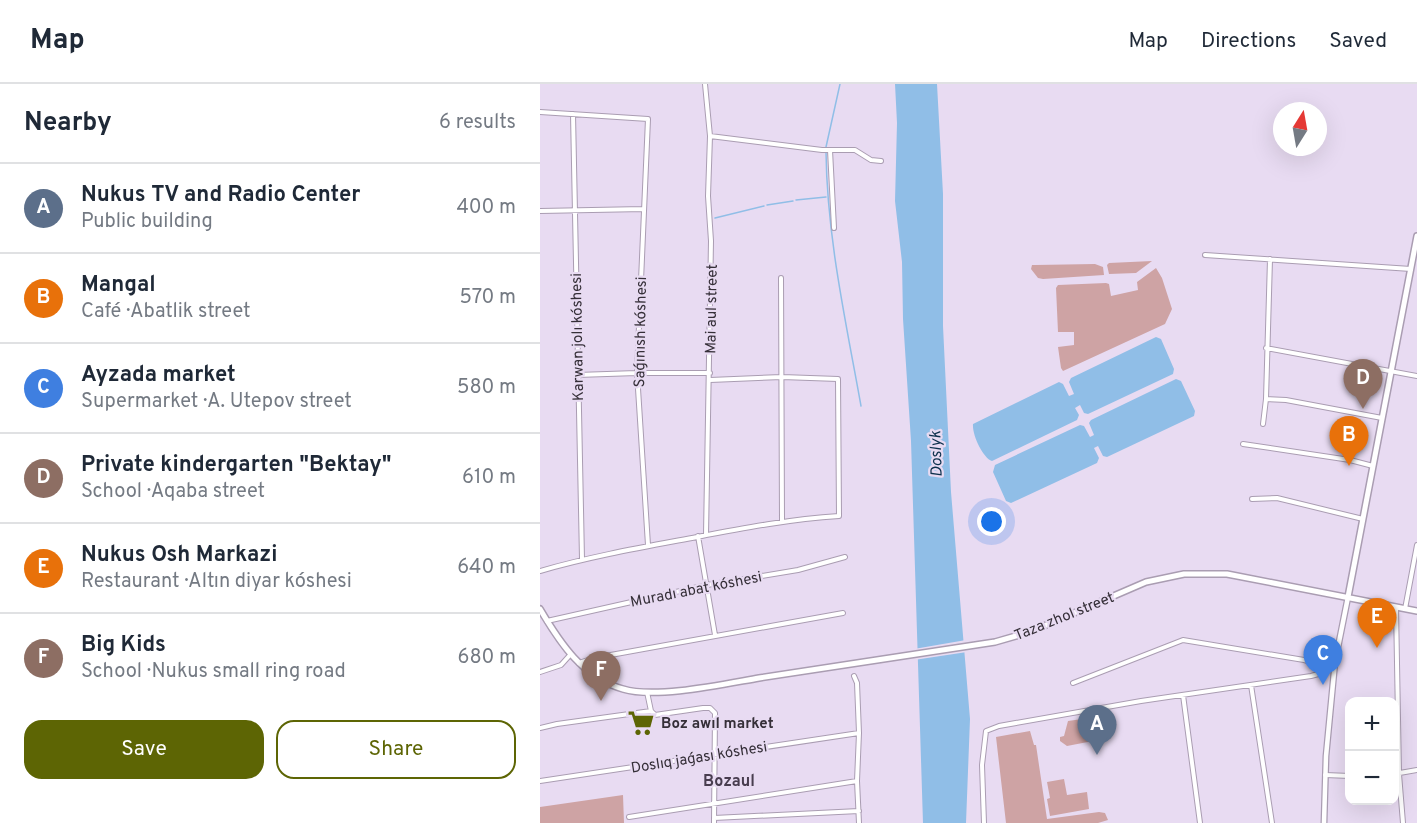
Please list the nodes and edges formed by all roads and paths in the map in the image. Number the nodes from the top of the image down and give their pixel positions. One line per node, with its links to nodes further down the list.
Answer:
1 (705, 84): 4 (street, Mai aul street)
2 (540, 112): 3 (street)
3 (573, 114): 7 (street, Saǵınısh kóshesi); 9 (street, Karwan jolı kóshesi)
4 (710, 136): 5 (street); 19 (street, Mai aul street)
5 (830, 150): 6 (street); 10 (street)
6 (881, 161)
7 (644, 209): 9 (street); 18 (street, Saǵınısh kóshesi)
8 (540, 211): 9 (street)
9 (576, 211): 20 (street, Karwan jolı kóshesi)
10 (834, 228)
11 (1417, 236): 14 (main road)
12 (1205, 255): 13 (street)
13 (1270, 259): 14 (street); 16 (street)
14 (1411, 269): 17 (main road)
15 (781, 278): 22 (street)
16 (1266, 348): 17 (street); 24 (street)
17 (1390, 370): 21 (street); 25 (main road)
18 (638, 373): 19 (street); 20 (street); 34 (street, Saǵınısh kóshesi)
19 (710, 373): 23 (street, Mai aul street)
20 (577, 375): 37 (street, Karwan jolı kóshesi)
21 (1417, 376)
22 (782, 377): 23 (street); 31 (street); 31 (street)
23 (710, 380): 32 (street, Mai aul street)
24 (1266, 399): 25 (street); 26 (street)
25 (1382, 418): 28 (main road)
26 (1263, 424)
27 (1242, 444): 28 (street)
28 (1373, 466): 30 (main road)
29 (1252, 499): 30 (street)
30 (1363, 519): 40 (main road)
31 (782, 521): 32 (street)
32 (706, 535): 33 (street)
33 (698, 537): 34 (street); 39 (street)
34 (648, 545): 37 (street)
35 (1417, 545): 43 (street)
36 (845, 557): 39 (street, Muradı abat kóshesi)
37 (582, 559): 38 (street)
38 (540, 571)
39 (707, 585): 46 (street, Muradı abat kóshesi); 47 (street)
40 (1348, 597): 41 (main road, Taza zhol street); 49 (street); 56 (main road, Taza zhol street)
41 (1396, 607): 43 (main road, Taza zhol street); 61 (street)
42 (540, 609): 46 (main road, Taza zhol street)
43 (1405, 609): 44 (main road, Taza zhol street)
44 (1417, 611)
45 (843, 613): 47 (street)
46 (547, 621): 48 (main road, Taza zhol street)
47 (715, 635): 50 (street)
48 (570, 655): 50 (main road, Taza zhol street); 52 (street)
49 (1335, 662): 51 (street); 65 (street)
50 (578, 663): 56 (main road, Taza zhol street)
51 (1330, 667): 54 (street); 55 (street)
52 (540, 672)
53 (854, 676): 60 (street)
54 (1073, 683)
55 (1251, 685): 57 (street); 77 (street)
56 (647, 692): 58 (street)
57 (1183, 695): 75 (street); 76 (street)
58 (651, 711): 59 (street); 62 (street)
59 (540, 728)
60 (859, 733): 62 (street, Doslıq jaǵası kóshesi); 68 (street)
61 (1397, 751)
62 (715, 754): 67 (street, Doslıq jaǵası kóshesi); 70 (street)
63 (1417, 770): 64 (street)
64 (1399, 774)
65 (1325, 775): 66 (street); 78 (street)
66 (1345, 776)
67 (540, 781)
68 (857, 781): 70 (street); 71 (street)
69 (1399, 790): 79 (street)
70 (714, 803): 72 (street); 73 (street)
71 (859, 811): 73 (street); 74 (street)
72 (629, 817)
73 (714, 820)
74 (859, 823)
75 (984, 823)
76 (1200, 823)
77 (1272, 823)
78 (1324, 823)
79 (1403, 823)

